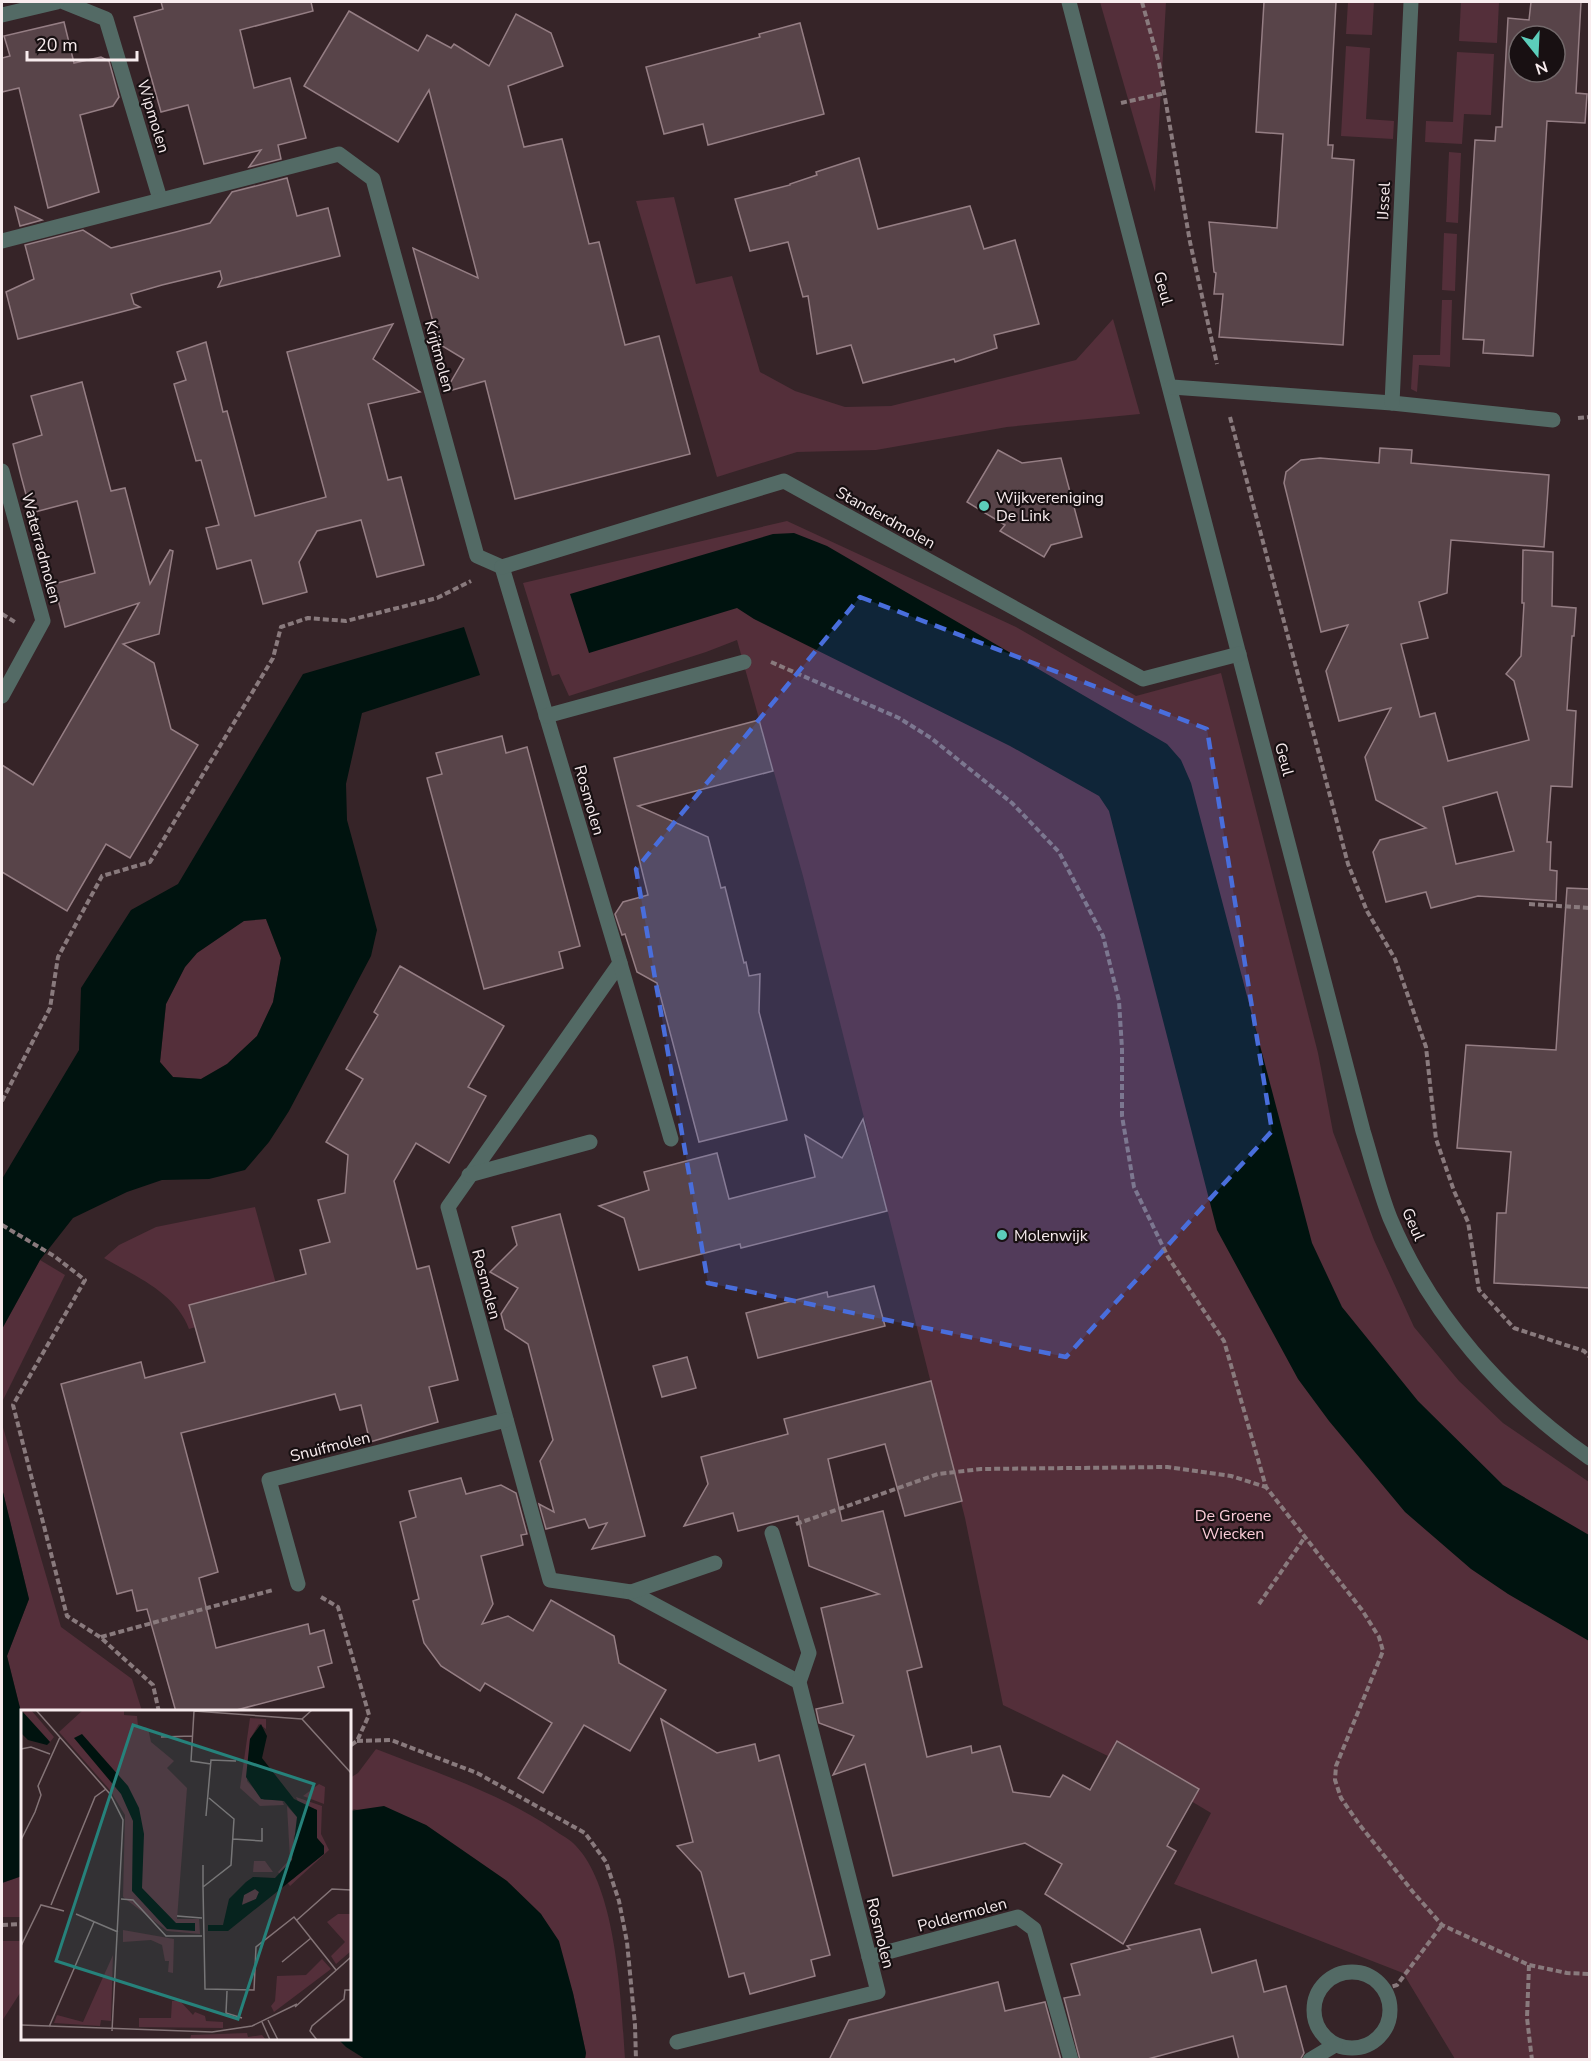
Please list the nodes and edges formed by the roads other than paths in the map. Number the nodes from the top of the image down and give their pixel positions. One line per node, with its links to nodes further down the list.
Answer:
1 (57, 2): 5 (street)
2 (64, 2): 6 (street, Wipmolen)
3 (1070, 2): 8 (street, Geul)
4 (1411, 2): 9 (street, IJssel)
5 (2, 15)
6 (160, 199): 7 (street); 12 (street, Krijtmolen)
7 (2, 240)
8 (1172, 387): 9 (street); 13 (street, Geul)
9 (1392, 403): 10 (street)
10 (1553, 420)
11 (2, 471): 15 (street, Waterradmolen)
12 (502, 567): 13 (street, Standerdmolen); 16 (street, Rosmolen)
13 (1239, 654): 22 (street, Geul)
14 (744, 662): 16 (street)
15 (2, 696)
16 (546, 716): 17 (street, Rosmolen)
17 (620, 963): 18 (street, Rosmolen); 20 (street, Rosmolen)
18 (671, 1139)
19 (590, 1142): 20 (street)
20 (469, 1175): 21 (street, Rosmolen)
21 (506, 1420): 25 (street, Snuifmolen); 26 (street, Rosmolen)
22 (1590, 1458)
23 (772, 1533): 27 (street)
24 (715, 1563): 26 (street, Rosmolen)
25 (298, 1584)
26 (631, 1592): 27 (street, Rosmolen)
27 (799, 1682): 28 (street, Rosmolen)
28 (869, 1957): 29 (street, Rosmolen); 31 (street, Poldermolen)
29 (677, 2042)
30 (1335, 2045): 30 (street); 32 (street)
31 (1071, 2060)
32 (1310, 2060)

